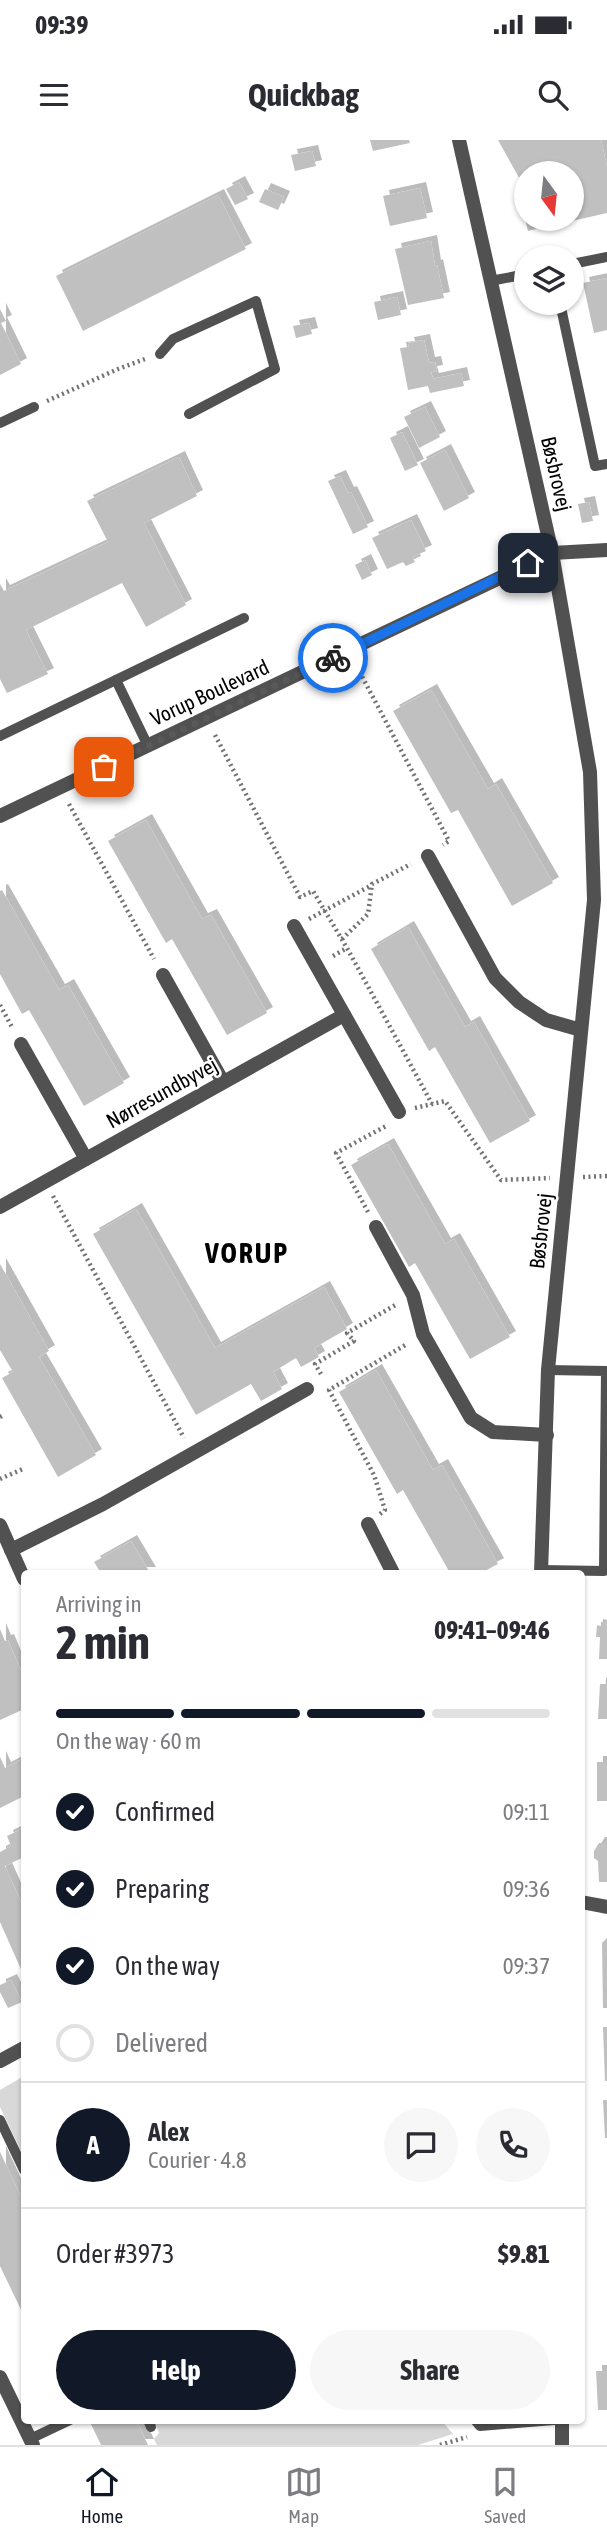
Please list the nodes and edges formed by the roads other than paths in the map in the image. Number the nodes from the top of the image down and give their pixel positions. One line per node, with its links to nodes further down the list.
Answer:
1 (459, 140): 5 (street, Bøsbrovej)
2 (607, 257): 3 (lane)
3 (584, 262)
4 (514, 276): 5 (lane)
5 (490, 281): 13 (street, Bøsbrovej)
6 (563, 315): 11 (lane)
7 (160, 354): 9 (lane)
8 (34, 407): 10 (lane)
9 (189, 414)
10 (0, 423)
11 (607, 464)
12 (607, 550): 13 (street)
13 (552, 553): 17 (street, Vorup Boulevard); 23 (street, Bøsbrovej)
14 (244, 618): 15 (lane)
15 (116, 680): 16 (lane); 17 (lane)
16 (0, 736)
17 (148, 746): 18 (street, Vorup Boulevard)
18 (0, 817)
19 (428, 856): 23 (street)
20 (294, 926): 22 (street)
21 (163, 975): 25 (street)
22 (344, 1015): 25 (street, Nørresundbyvej); 26 (street)
23 (582, 1030): 30 (street, Bøsbrovej)
24 (21, 1044): 27 (street)
25 (223, 1082): 27 (street, Nørresundbyvej)
26 (399, 1112)
27 (86, 1159): 28 (street, Nørresundbyvej)
28 (0, 1207)
29 (376, 1227): 33 (street)
30 (548, 1370): 31 (lane); 33 (street, Bøsbrovej)
31 (607, 1371): 40 (lane)
32 (307, 1389): 36 (street)
33 (547, 1435): 38 (street, Bøsbrovej)
34 (368, 1524): 37 (street)
35 (0, 1525): 36 (street)
36 (11, 1549): 41 (street)
37 (391, 1570)
38 (541, 1570)
39 (585, 1571): 40 (lane)
40 (605, 1571)
41 (21, 1572)
42 (585, 1903): 43 (street)
43 (607, 1907)
44 (21, 2050): 45 (street)
45 (0, 2061)
46 (0, 2120): 47 (lane)
47 (21, 2164)
48 (0, 2377): 49 (street)
49 (21, 2420)
50 (23, 2424): 53 (street)
51 (63, 2424): 53 (lane)
52 (562, 2424): 54 (street)
53 (32, 2442)
54 (562, 2445)

